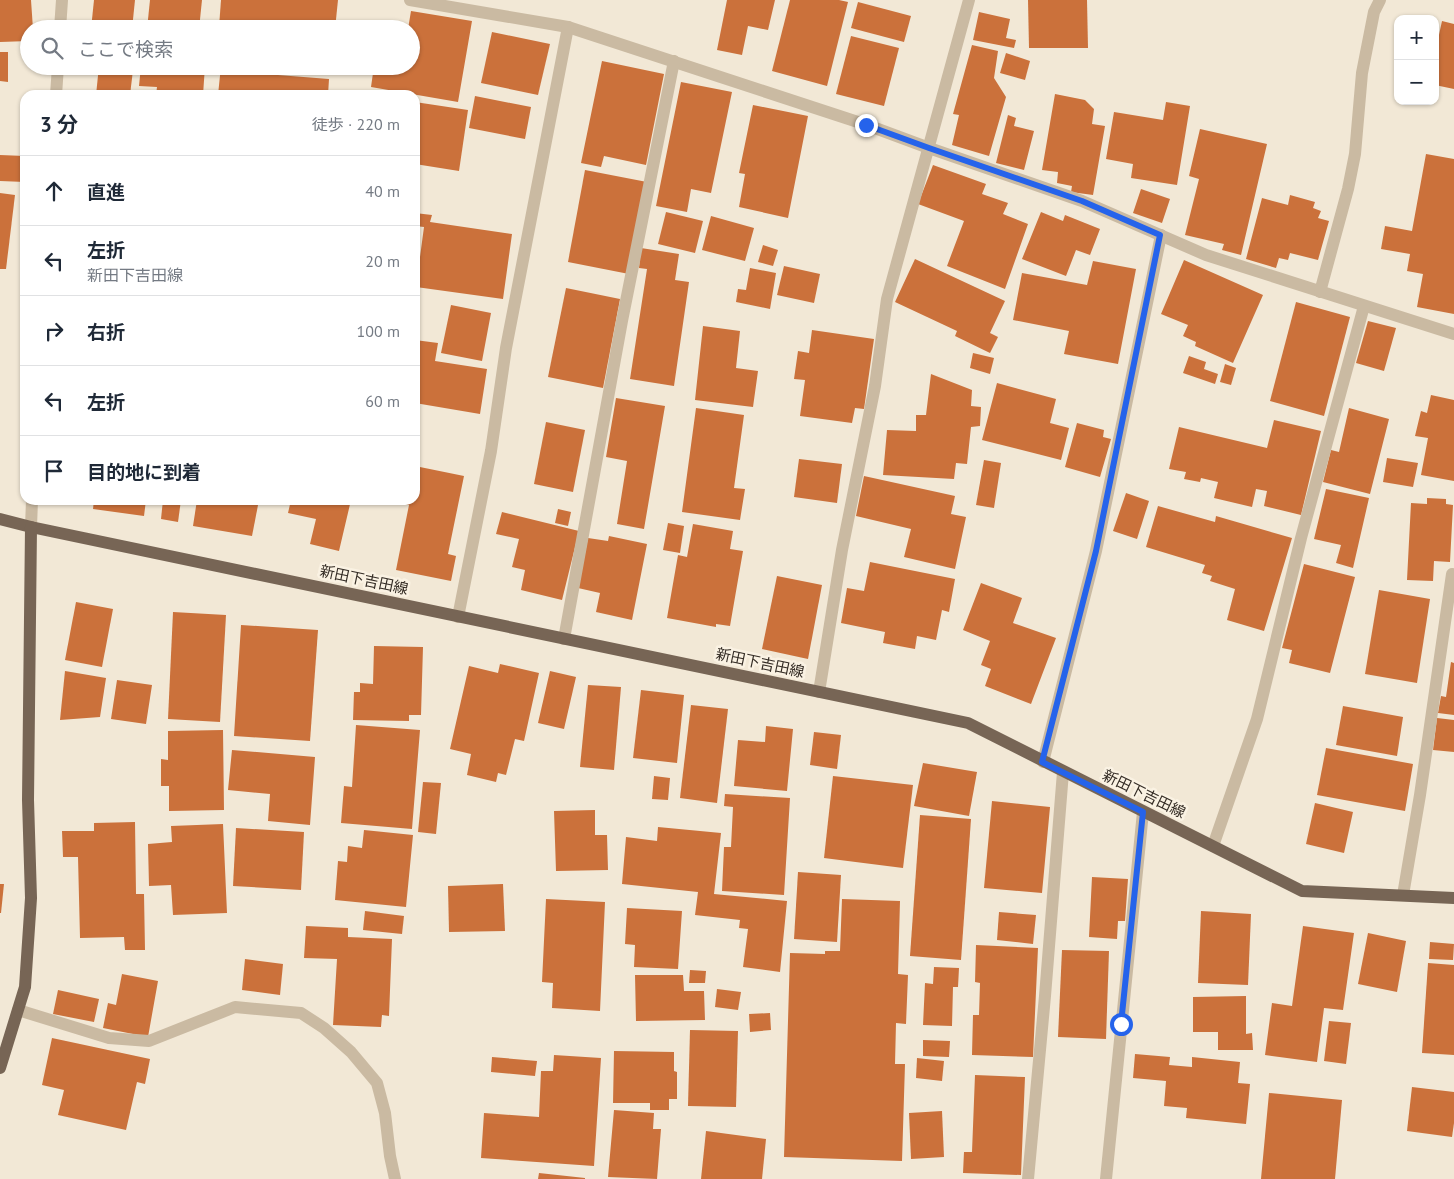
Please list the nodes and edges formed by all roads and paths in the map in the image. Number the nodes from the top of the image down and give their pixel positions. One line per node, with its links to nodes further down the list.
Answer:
1 (62, 0): 5 (street)
2 (410, 0): 6 (street)
3 (969, 0): 10 (street)
4 (1380, 0): 12 (street)
5 (61, 20)
6 (568, 27): 7 (street); 19 (street)
7 (674, 61): 10 (street); 20 (street)
8 (57, 75): 9 (street)
9 (56, 90)
10 (929, 148): 11 (street); 21 (street)
11 (1160, 235): 12 (street); 22 (street)
12 (1320, 292): 13 (street)
13 (1364, 306): 14 (street); 25 (street)
14 (1454, 334)
15 (32, 505): 17 (street)
16 (0, 519): 17 (main road, 新田下吉田線)
17 (31, 527): 19 (main road, 新田下吉田線); 28 (main road)
18 (1452, 574): 26 (street)
19 (458, 617): 20 (main road, 新田下吉田線)
20 (564, 639): 21 (main road, 新田下吉田線)
21 (819, 692): 22 (main road, 新田下吉田線)
22 (1042, 762): 23 (main road, 新田下吉田線)
23 (1062, 772): 24 (main road, 新田下吉田線); 31 (street)
24 (1143, 812): 25 (main road, 新田下吉田線); 32 (street)
25 (1213, 846): 26 (main road, 新田下吉田線)
26 (1403, 895): 27 (main road, 新田下吉田線)
27 (1454, 898)
28 (18, 1010): 29 (main road); 30 (street)
29 (0, 1068)
30 (395, 1179)
31 (1028, 1179)
32 (1106, 1179)

